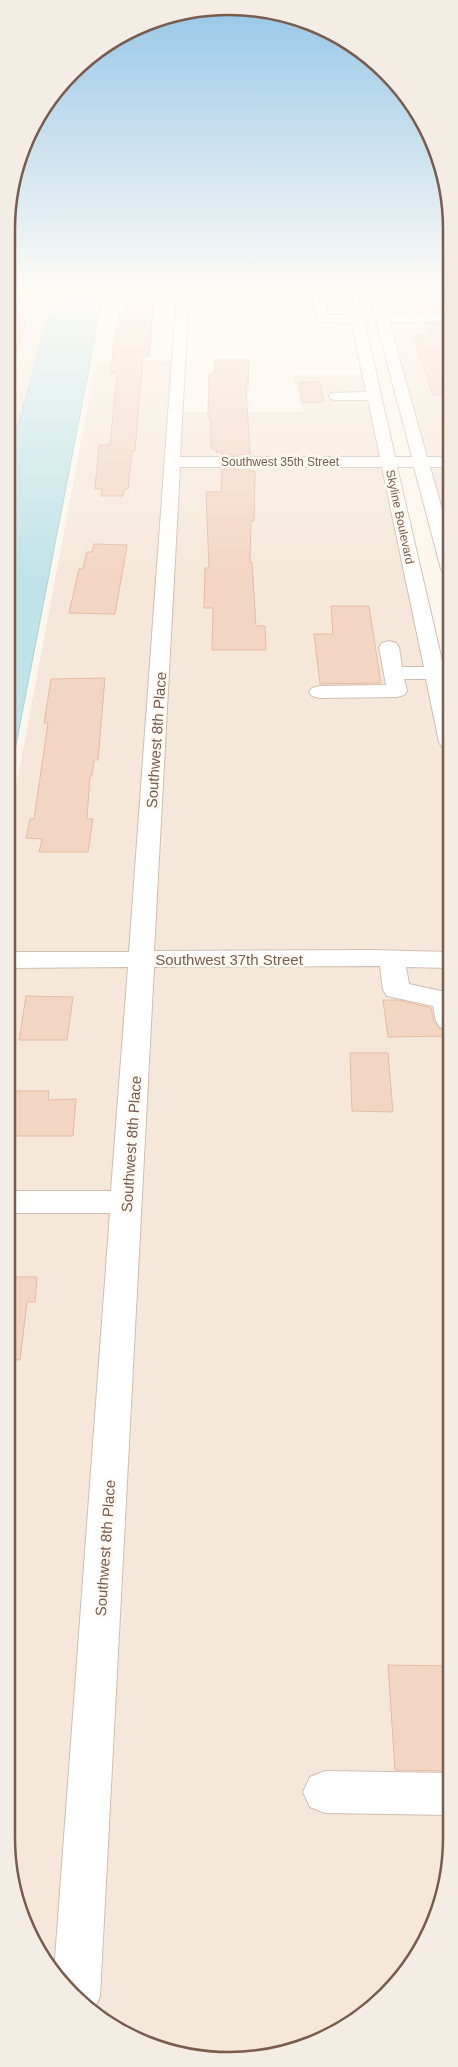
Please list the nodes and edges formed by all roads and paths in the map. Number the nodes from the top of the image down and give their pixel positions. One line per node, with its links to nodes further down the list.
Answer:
1 (177, 387): 5 (street, Southwest 8th Place)
2 (400, 387): 7 (street)
3 (335, 390): 4 (street)
4 (372, 390): 6 (street, Skyline Boulevard)
5 (172, 462): 6 (street, Southwest 35th Street); 15 (street, Southwest 8th Place)
6 (388, 462): 7 (street, Southwest 35th Street); 11 (street, Skyline Boulevard)
7 (420, 462): 8 (street); 9 (street)
8 (443, 462)
9 (443, 544)
10 (389, 647): 12 (street)
11 (439, 666): 12 (street); 14 (street, Skyline Boulevard)
12 (394, 673): 13 (street)
13 (319, 692)
14 (443, 694)
15 (142, 959): 16 (street, Southwest 37th Street); 17 (street, Southwest 37th Street); 21 (street, Southwest 8th Place)
16 (392, 959): 18 (street, Southwest 37th Street); 19 (street)
17 (15, 960)
18 (443, 960)
19 (443, 1000)
20 (15, 1202): 21 (street)
21 (127, 1202): 24 (street, Southwest 8th Place)
22 (325, 1792): 23 (street)
23 (443, 1794)
24 (77, 1988)

